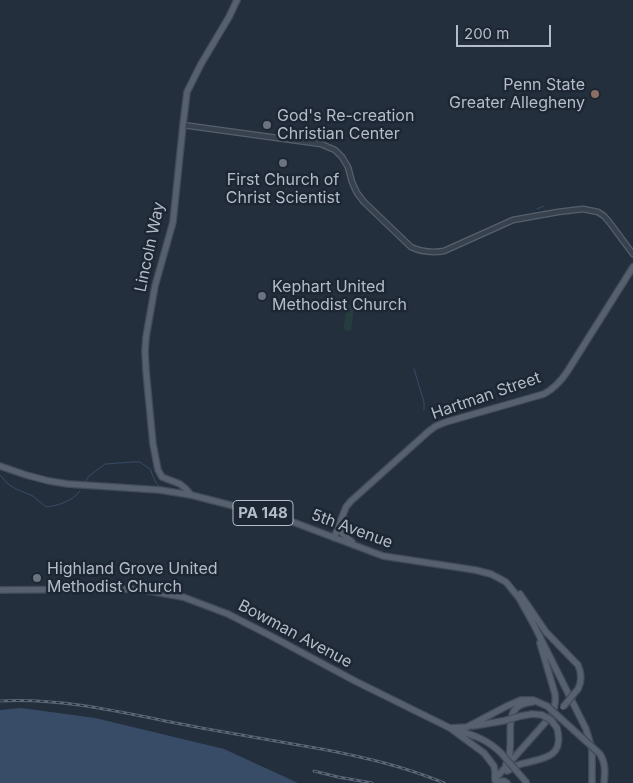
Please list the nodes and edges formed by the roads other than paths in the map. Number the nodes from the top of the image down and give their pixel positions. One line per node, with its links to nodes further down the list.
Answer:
1 (237, 0): 2 (main road, Lincoln Way)
2 (183, 125): 3 (street); 6 (main road, Lincoln Way)
3 (633, 254)
4 (633, 267): 7 (main road, Hartman Street)
5 (0, 466): 6 (main road, 5th Avenue / PA 148)
6 (191, 495): 8 (main road, 5th Avenue / PA 148)
7 (341, 519): 8 (main road, Hartman Street); 9 (main road)
8 (334, 538): 9 (main road, 5th Avenue / PA 148)
9 (357, 546): 10 (main road, 5th Avenue / PA 148)
10 (506, 582): 12 (main road, 5th Avenue / PA 148); 16 (main road, bridge)
11 (0, 590): 15 (main road, Bowman Avenue)
12 (534, 625): 16 (main road); 20 (main road, 5th Avenue / PA 148)
13 (538, 702): 14 (main road); 16 (main road); 21 (main road, bridge)
14 (467, 727): 15 (main road); 16 (main road, bridge)
15 (450, 728): 17 (main road); 19 (main road, bridge)
16 (505, 771): 17 (main road)
17 (495, 782): 18 (main road)
18 (507, 783)
19 (527, 783)
20 (592, 783)
21 (604, 783)

